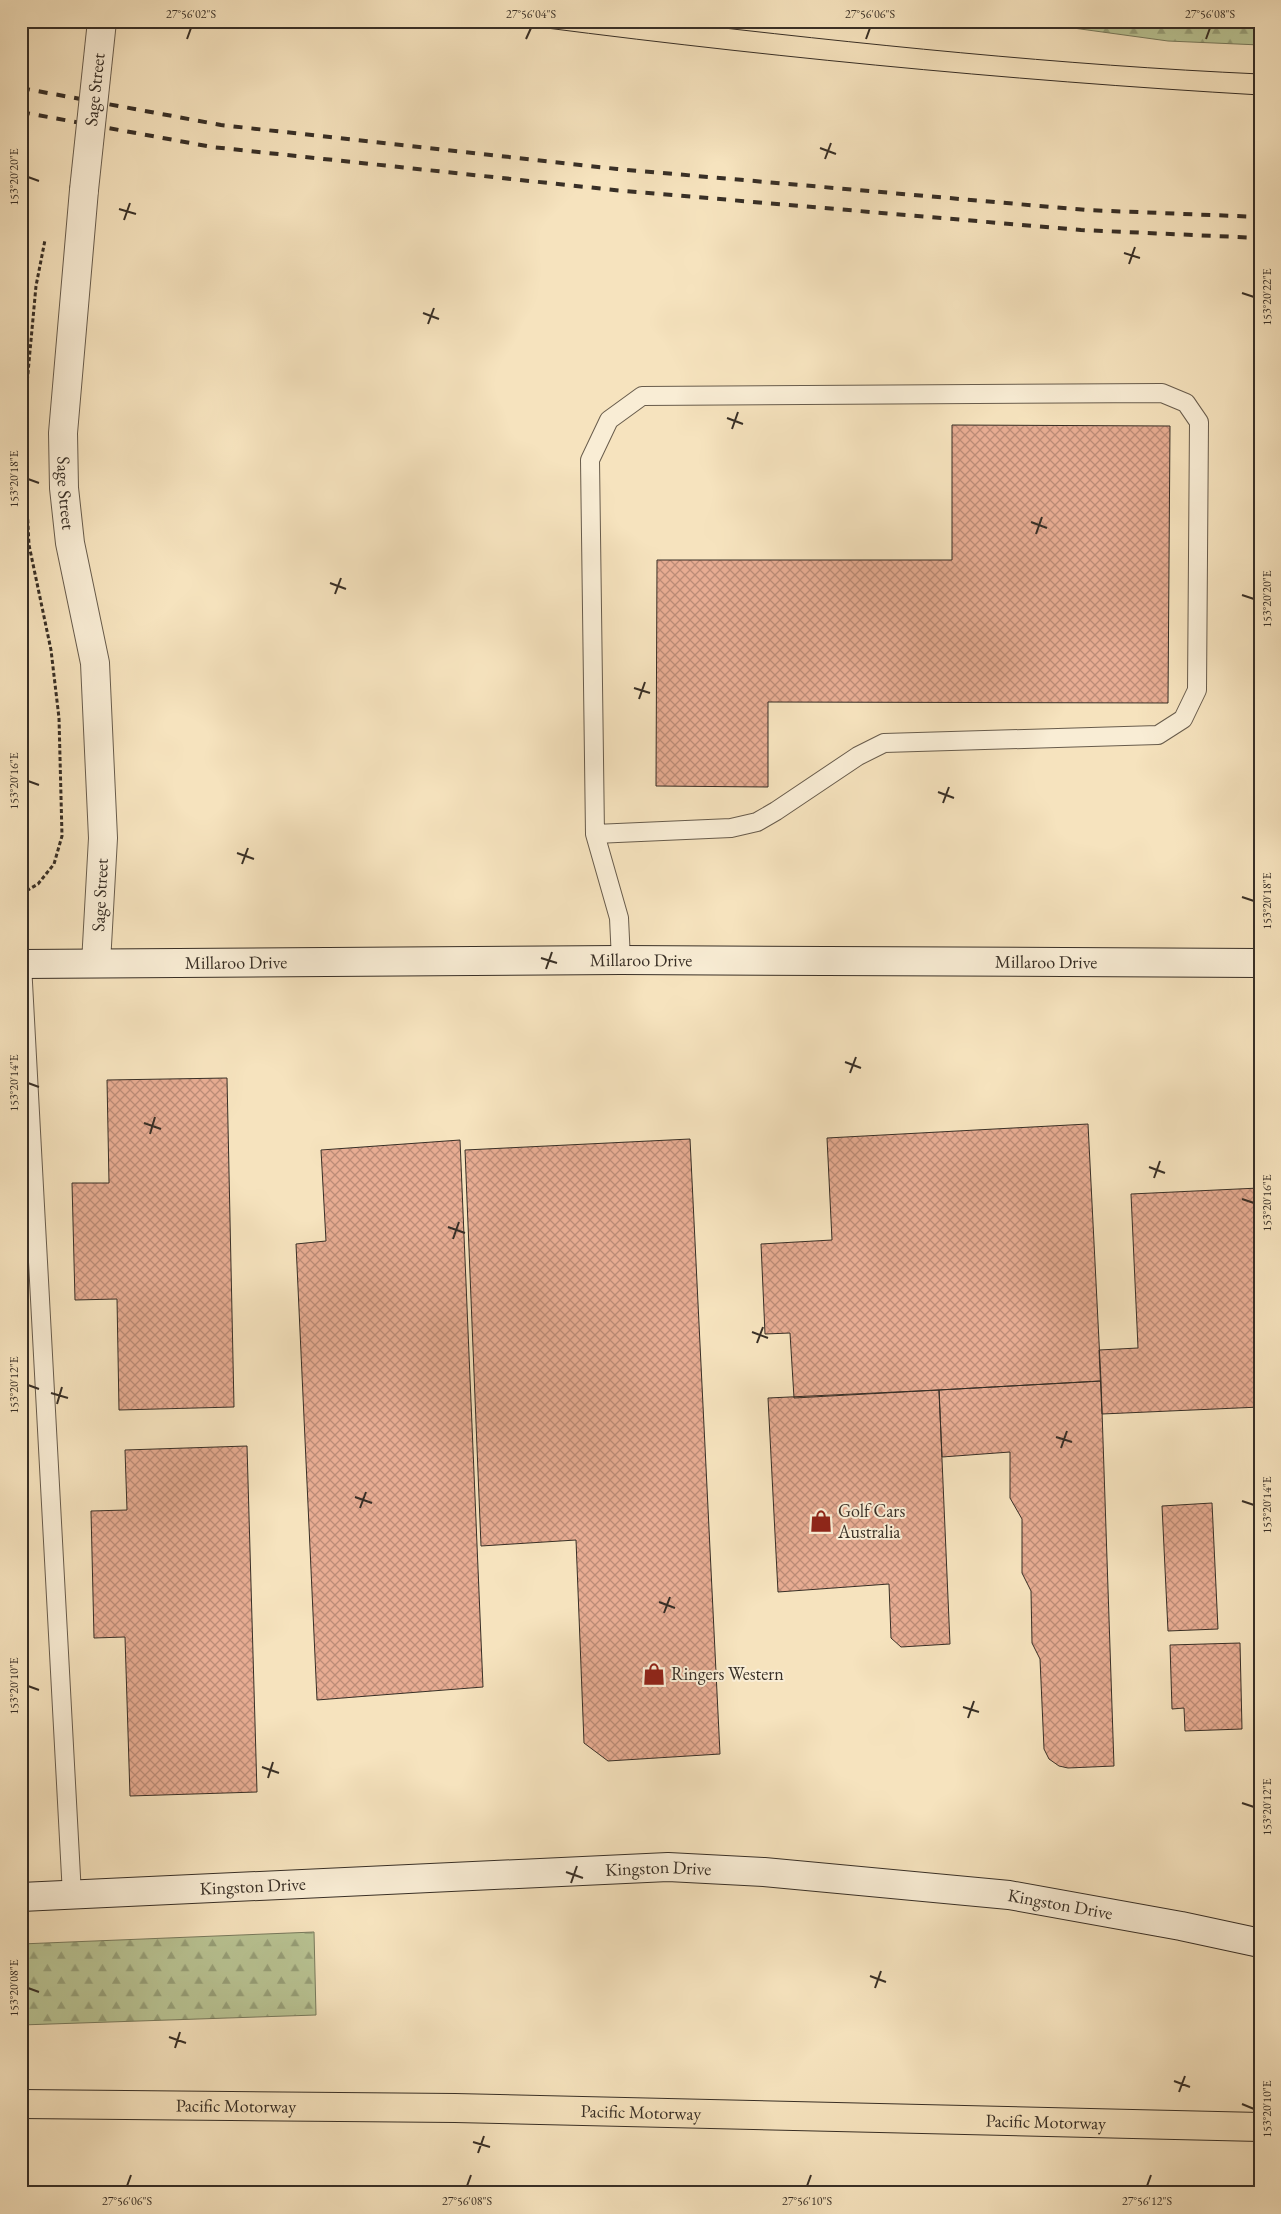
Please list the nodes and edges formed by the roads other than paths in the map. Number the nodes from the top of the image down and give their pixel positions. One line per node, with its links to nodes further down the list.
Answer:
1 (102, 21): 4 (street, Sage Street, bridge)
2 (595, 834): 2 (lane); 3 (lane)
3 (621, 960): 4 (street, Millaroo Drive); 5 (street, Millaroo Drive)
4 (96, 963): 6 (street, Millaroo Drive)
5 (1260, 963)
6 (22, 964): 7 (lane)
7 (72, 1895): 8 (street, Kingston Drive); 9 (street, Kingston Drive)
8 (21, 1897)
9 (1260, 1943)
10 (21, 2104): 11 (highway, Pacific Motorway)
11 (1260, 2126)

